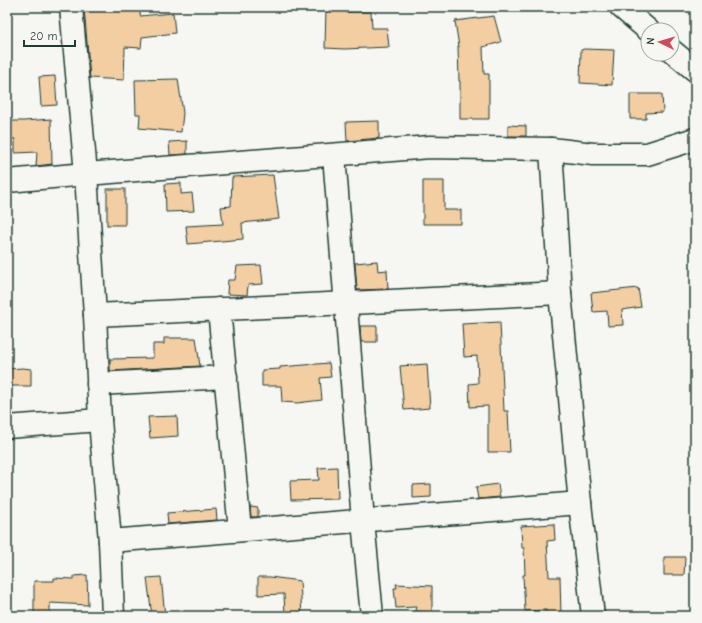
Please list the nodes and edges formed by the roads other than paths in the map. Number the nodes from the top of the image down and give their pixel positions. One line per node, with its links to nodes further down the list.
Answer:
1 (72, 7): 9 (street)
2 (621, 7): 3 (street)
3 (640, 23)
4 (680, 58): 5 (street)
5 (695, 70)
6 (695, 139): 7 (street)
7 (551, 149): 8 (street); 11 (street)
8 (334, 155): 9 (street); 12 (street)
9 (86, 174): 10 (street); 14 (street)
10 (7, 181)
11 (560, 293): 12 (street); 19 (street)
12 (346, 303): 13 (street); 20 (street)
13 (220, 309): 14 (street); 15 (street)
14 (95, 315): 16 (street)
15 (226, 377): 16 (street); 21 (street)
16 (98, 384): 17 (street)
17 (100, 420): 18 (street); 22 (street)
18 (7, 427)
19 (580, 503): 20 (street); 25 (street)
20 (363, 521): 21 (street); 24 (street)
21 (240, 530): 22 (street)
22 (110, 541): 23 (street)
23 (113, 616)
24 (372, 616)
25 (593, 616)

